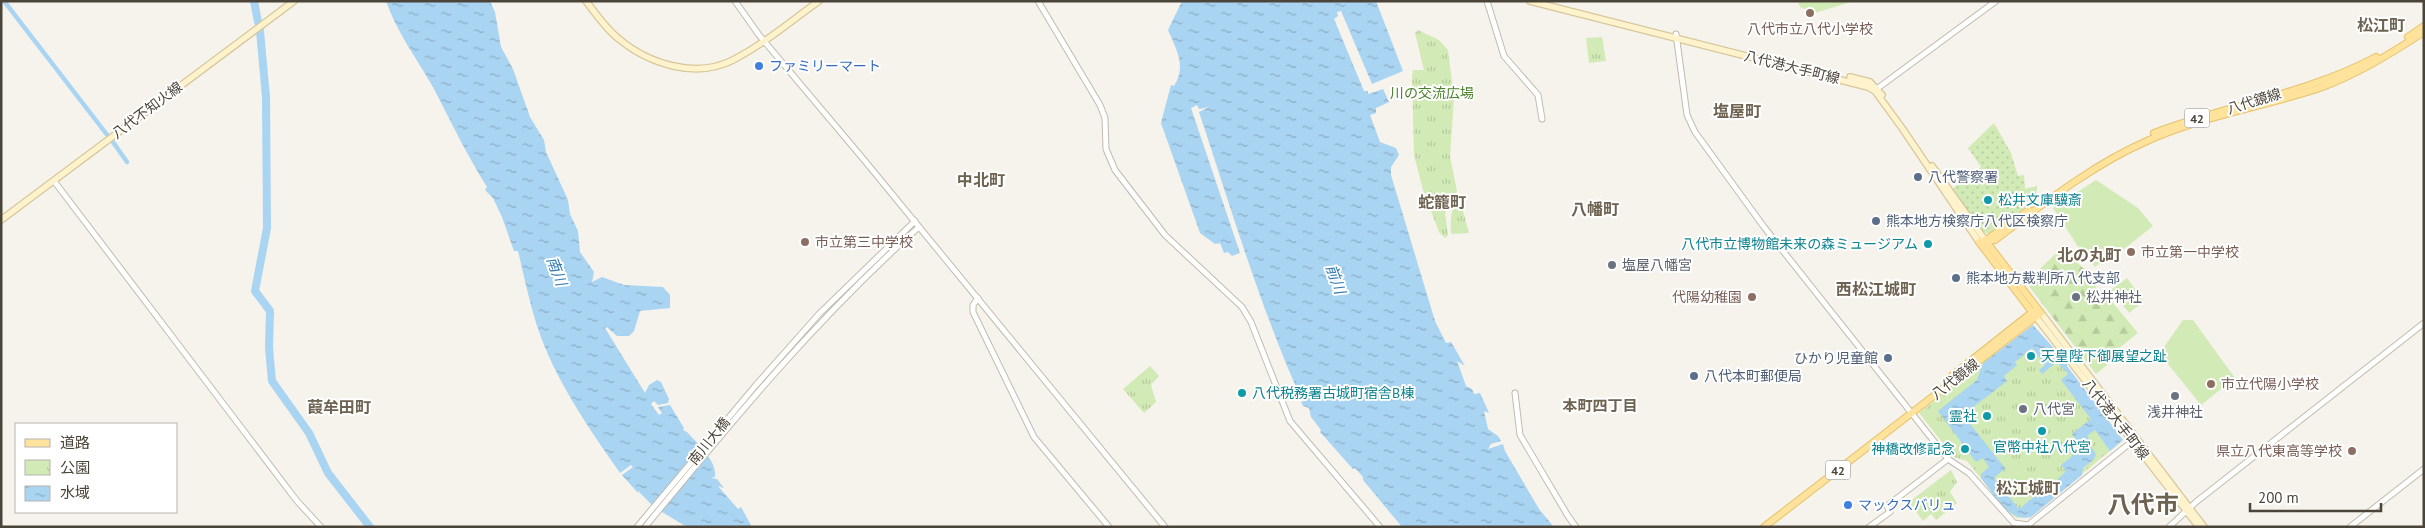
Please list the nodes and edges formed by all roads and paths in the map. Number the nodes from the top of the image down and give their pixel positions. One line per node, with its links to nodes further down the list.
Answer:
1 (294, 1): 16 (main road, 八代不知火線)
2 (586, 1): 13 (main road)
3 (735, 1): 13 (street)
4 (819, 1): 13 (main road)
5 (1038, 1): 37 (street)
6 (1487, 1): 15 (street)
7 (1530, 1): 12 (main road, 八代港大手町線)
8 (1547, 1): 12 (main road, 八代港大手町線)
9 (1996, 1): 14 (street)
10 (2424, 26): 20 (main road, 八代鏡線 / 42)
11 (2424, 32): 20 (main road, 八代鏡線 / 42)
12 (1676, 36): 14 (main road, 八代港大手町線); 20 (main road, 八代港大手町線); 25 (street)
13 (764, 40): 18 (street)
14 (1878, 88): 20 (main road)
15 (1542, 118)
16 (54, 181): 17 (main road, 八代不知火線); 33 (street)
17 (1, 220)
18 (915, 221): 19 (street); 26 (street, 南川大橋)
19 (919, 226): 21 (street); 26 (street)
20 (1982, 241): 22 (main road)
21 (978, 298): 35 (street); 36 (street)
22 (2037, 312): 25 (main road, 八代鏡線 / 42); 27 (main road, 八代港大手町線)
23 (2424, 323): 30 (street)
24 (1515, 393): 38 (street)
25 (1911, 412): 28 (street); 39 (main road, 八代鏡線 / 42)
26 (723, 428): 31 (street, 南川大橋); 34 (street, 南川大橋)
27 (2134, 440): 30 (main road, 八代港大手町線); 32 (street)
28 (1948, 459): 32 (street); 40 (street)
29 (2424, 468): 44 (street)
30 (2188, 509): 41 (street); 42 (main road, 八代港大手町線); 43 (main road, 八代港大手町線)
31 (638, 526)
32 (2029, 526)
33 (320, 527)
34 (645, 527)
35 (1109, 527)
36 (1165, 527)
37 (1380, 527)
38 (1576, 527)
39 (1764, 527)
40 (1869, 527)
41 (2169, 527)
42 (2199, 527)
43 (2204, 527)
44 (2350, 527)

